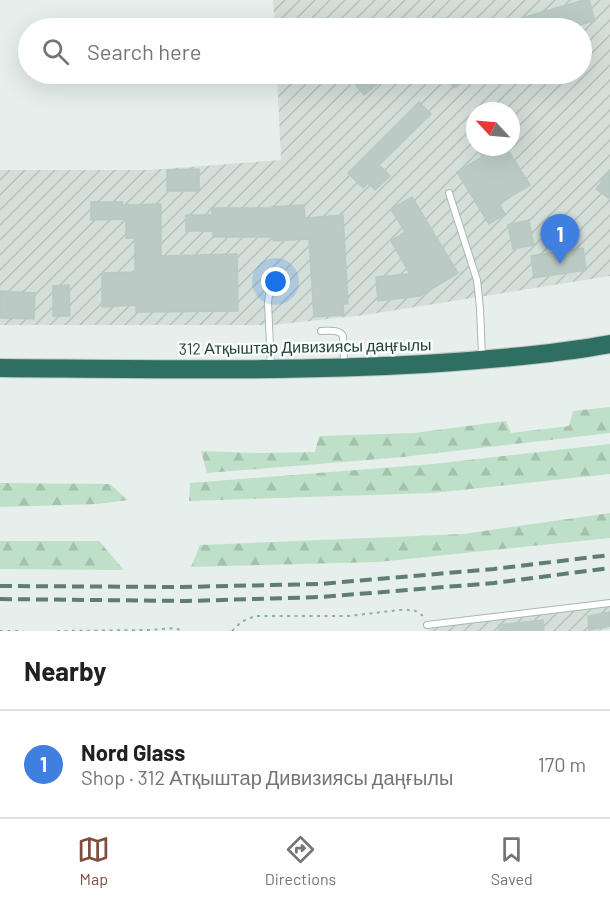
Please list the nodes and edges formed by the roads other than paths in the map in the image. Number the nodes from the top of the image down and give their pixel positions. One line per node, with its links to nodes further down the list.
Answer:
1 (449, 193): 5 (lane)
2 (281, 271): 8 (lane)
3 (321, 331): 7 (lane)
4 (610, 344): 5 (highway, 312 Атқыштар Дивизиясы даңғылы)
5 (483, 360): 7 (highway, 312 Атқыштар Дивизиясы даңғылы)
6 (0, 368): 8 (highway, 312 Атқыштар Дивизиясы даңғылы)
7 (344, 368): 8 (highway, 312 Атқыштар Дивизиясы даңғылы)
8 (272, 369)
9 (610, 603): 10 (lane)
10 (427, 625)

